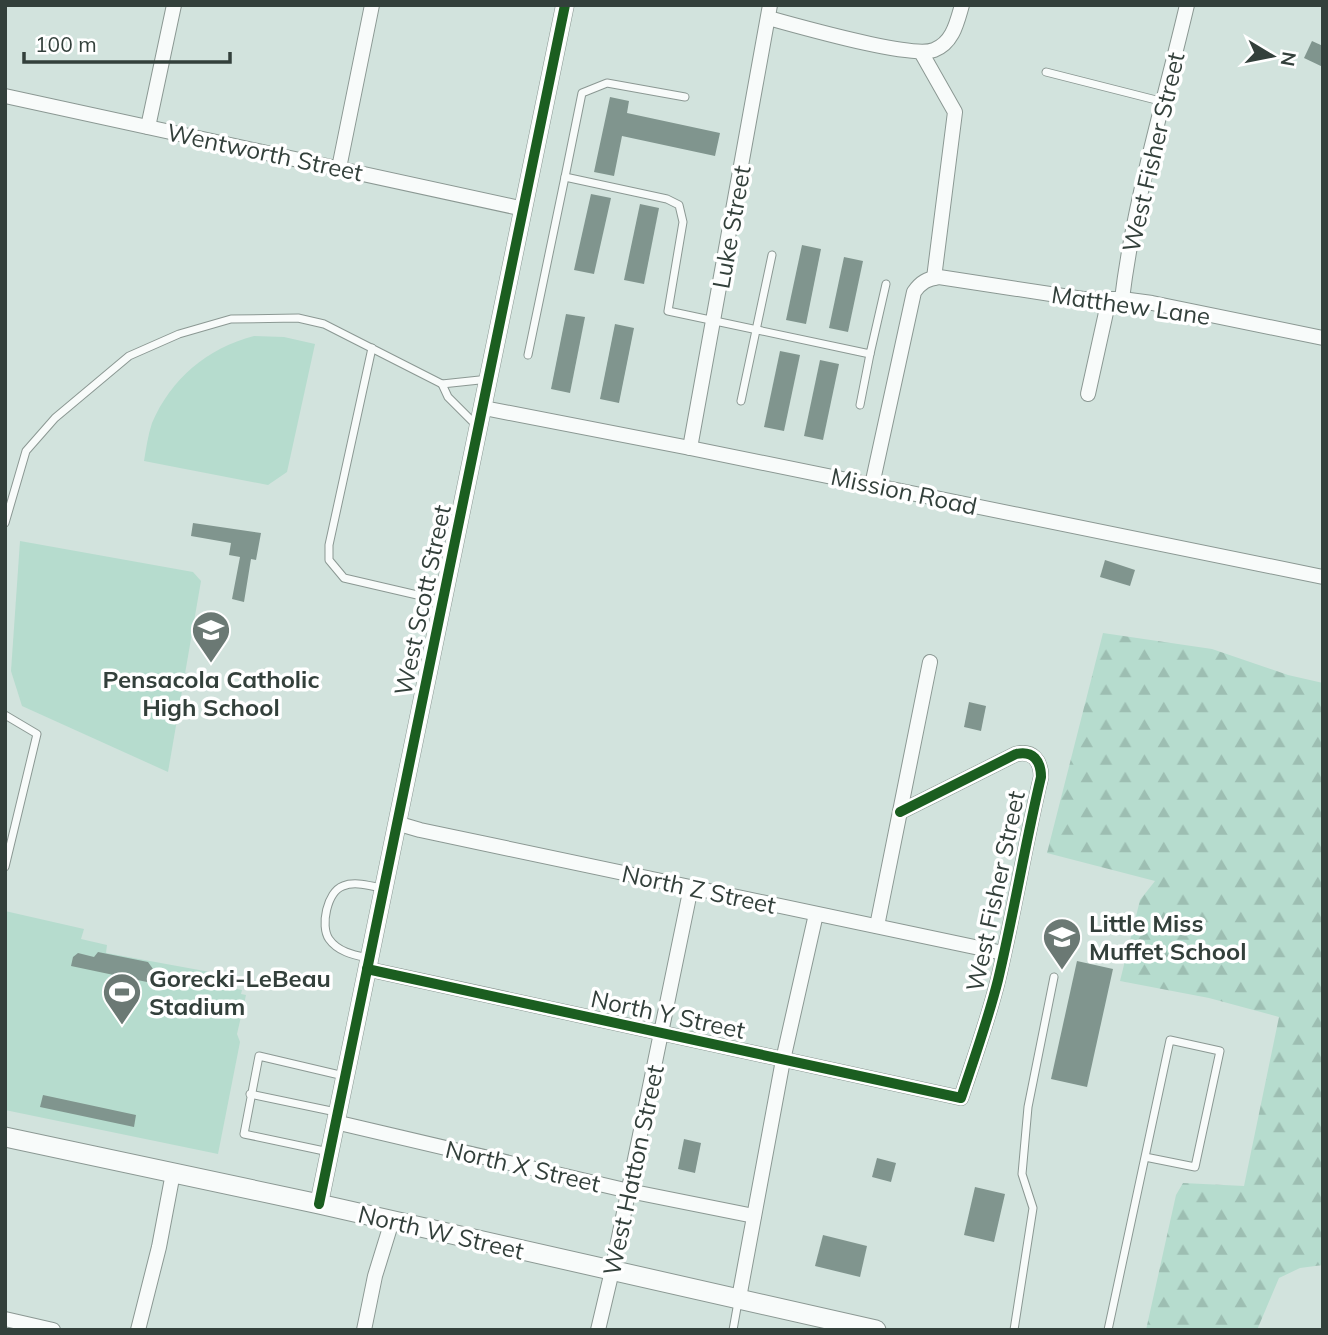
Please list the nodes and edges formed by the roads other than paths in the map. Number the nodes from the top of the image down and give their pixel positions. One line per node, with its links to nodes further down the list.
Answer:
1 (173, 5): 12 (street)
2 (372, 5): 13 (street)
3 (565, 5): 15 (street, West Scott Street)
4 (962, 5): 7 (street)
5 (1187, 5): 11 (street, West Fisher Street)
6 (769, 12): 7 (street); 20 (street, Luke Street)
7 (921, 52): 17 (street)
8 (1046, 72): 11 (lane)
9 (5, 96): 12 (street, Wentworth Street)
10 (685, 97): 14 (lane)
11 (1164, 102): 19 (street, West Fisher Street)
12 (148, 127): 13 (street, Wentworth Street)
13 (339, 168): 15 (street, Wentworth Street)
14 (565, 177): 20 (lane); 25 (lane)
15 (524, 209): 26 (street, West Scott Street)
16 (772, 255): 21 (lane)
17 (936, 278): 19 (street, Matthew Lane); 34 (street)
18 (886, 284): 24 (lane)
19 (1115, 299): 22 (street, Matthew Lane); 28 (street, West Fisher Street)
20 (714, 320): 21 (lane); 33 (street, Luke Street)
21 (756, 329): 24 (lane); 29 (lane)
22 (1323, 338)
23 (372, 348): 27 (lane); 35 (lane); 37 (lane)
24 (870, 354): 30 (lane)
25 (528, 355)
26 (489, 379): 27 (lane); 31 (street, West Scott Street)
27 (442, 384): 32 (lane)
28 (1088, 394)
29 (741, 401)
30 (860, 405)
31 (484, 408): 32 (street, West Scott Street); 33 (street, Mission Road)
32 (480, 428): 37 (street, West Scott Street)
33 (690, 448): 34 (street, Mission Road)
34 (872, 485): 36 (street, Mission Road)
35 (5, 523)
36 (1323, 577)
37 (443, 601): 41 (street, West Scott Street)
38 (930, 662): 40 (street)
39 (5, 715): 42 (lane)
40 (900, 812): 46 (street); 47 (street, West Fisher Street)
41 (396, 823): 43 (street, North Z Street); 44 (street, West Scott Street)
42 (5, 867)
43 (691, 887): 45 (street, North Z Street); 50 (street, West Hatton Street)
44 (383, 888): 48 (street, West Scott Street); 48 (lane)
45 (816, 914): 46 (street, North Z Street); 51 (street)
46 (877, 926): 47 (street, North Z Street)
47 (1003, 953): 54 (street, West Fisher Street)
48 (368, 964): 50 (street, North Y Street); 52 (street, West Scott Street)
49 (1054, 977): 74 (lane)
50 (661, 1034): 51 (street, North Y Street); 60 (street, West Hatton Street)
51 (783, 1060): 54 (street, North Y Street); 62 (street)
52 (344, 1076): 53 (lane); 55 (street, West Scott Street)
53 (250, 1094): 55 (lane); 57 (lane)
54 (961, 1098)
55 (336, 1117): 57 (street, West Scott Street); 60 (street, North X Street)
56 (5, 1137): 59 (main road, North W Street)
57 (329, 1152): 61 (street, West Scott Street)
58 (1145, 1157): 58 (lane); 75 (lane)
59 (173, 1173): 61 (main road, North W Street); 69 (street)
60 (629, 1191): 62 (street, North X Street); 64 (street, West Hatton Street)
61 (319, 1204): 63 (main road, North W Street)
62 (754, 1216): 65 (street)
63 (391, 1221): 64 (main road, North W Street); 70 (street)
64 (612, 1271): 65 (main road, North W Street); 71 (street, West Hatton Street)
65 (739, 1298): 67 (main road, North W Street); 72 (lane)
66 (5, 1319): 68 (street)
67 (831, 1325): 73 (main road, North W Street)
68 (53, 1330)
69 (138, 1330)
70 (364, 1330)
71 (598, 1330)
72 (733, 1330)
73 (876, 1330)
74 (1014, 1330)
75 (1108, 1330)

